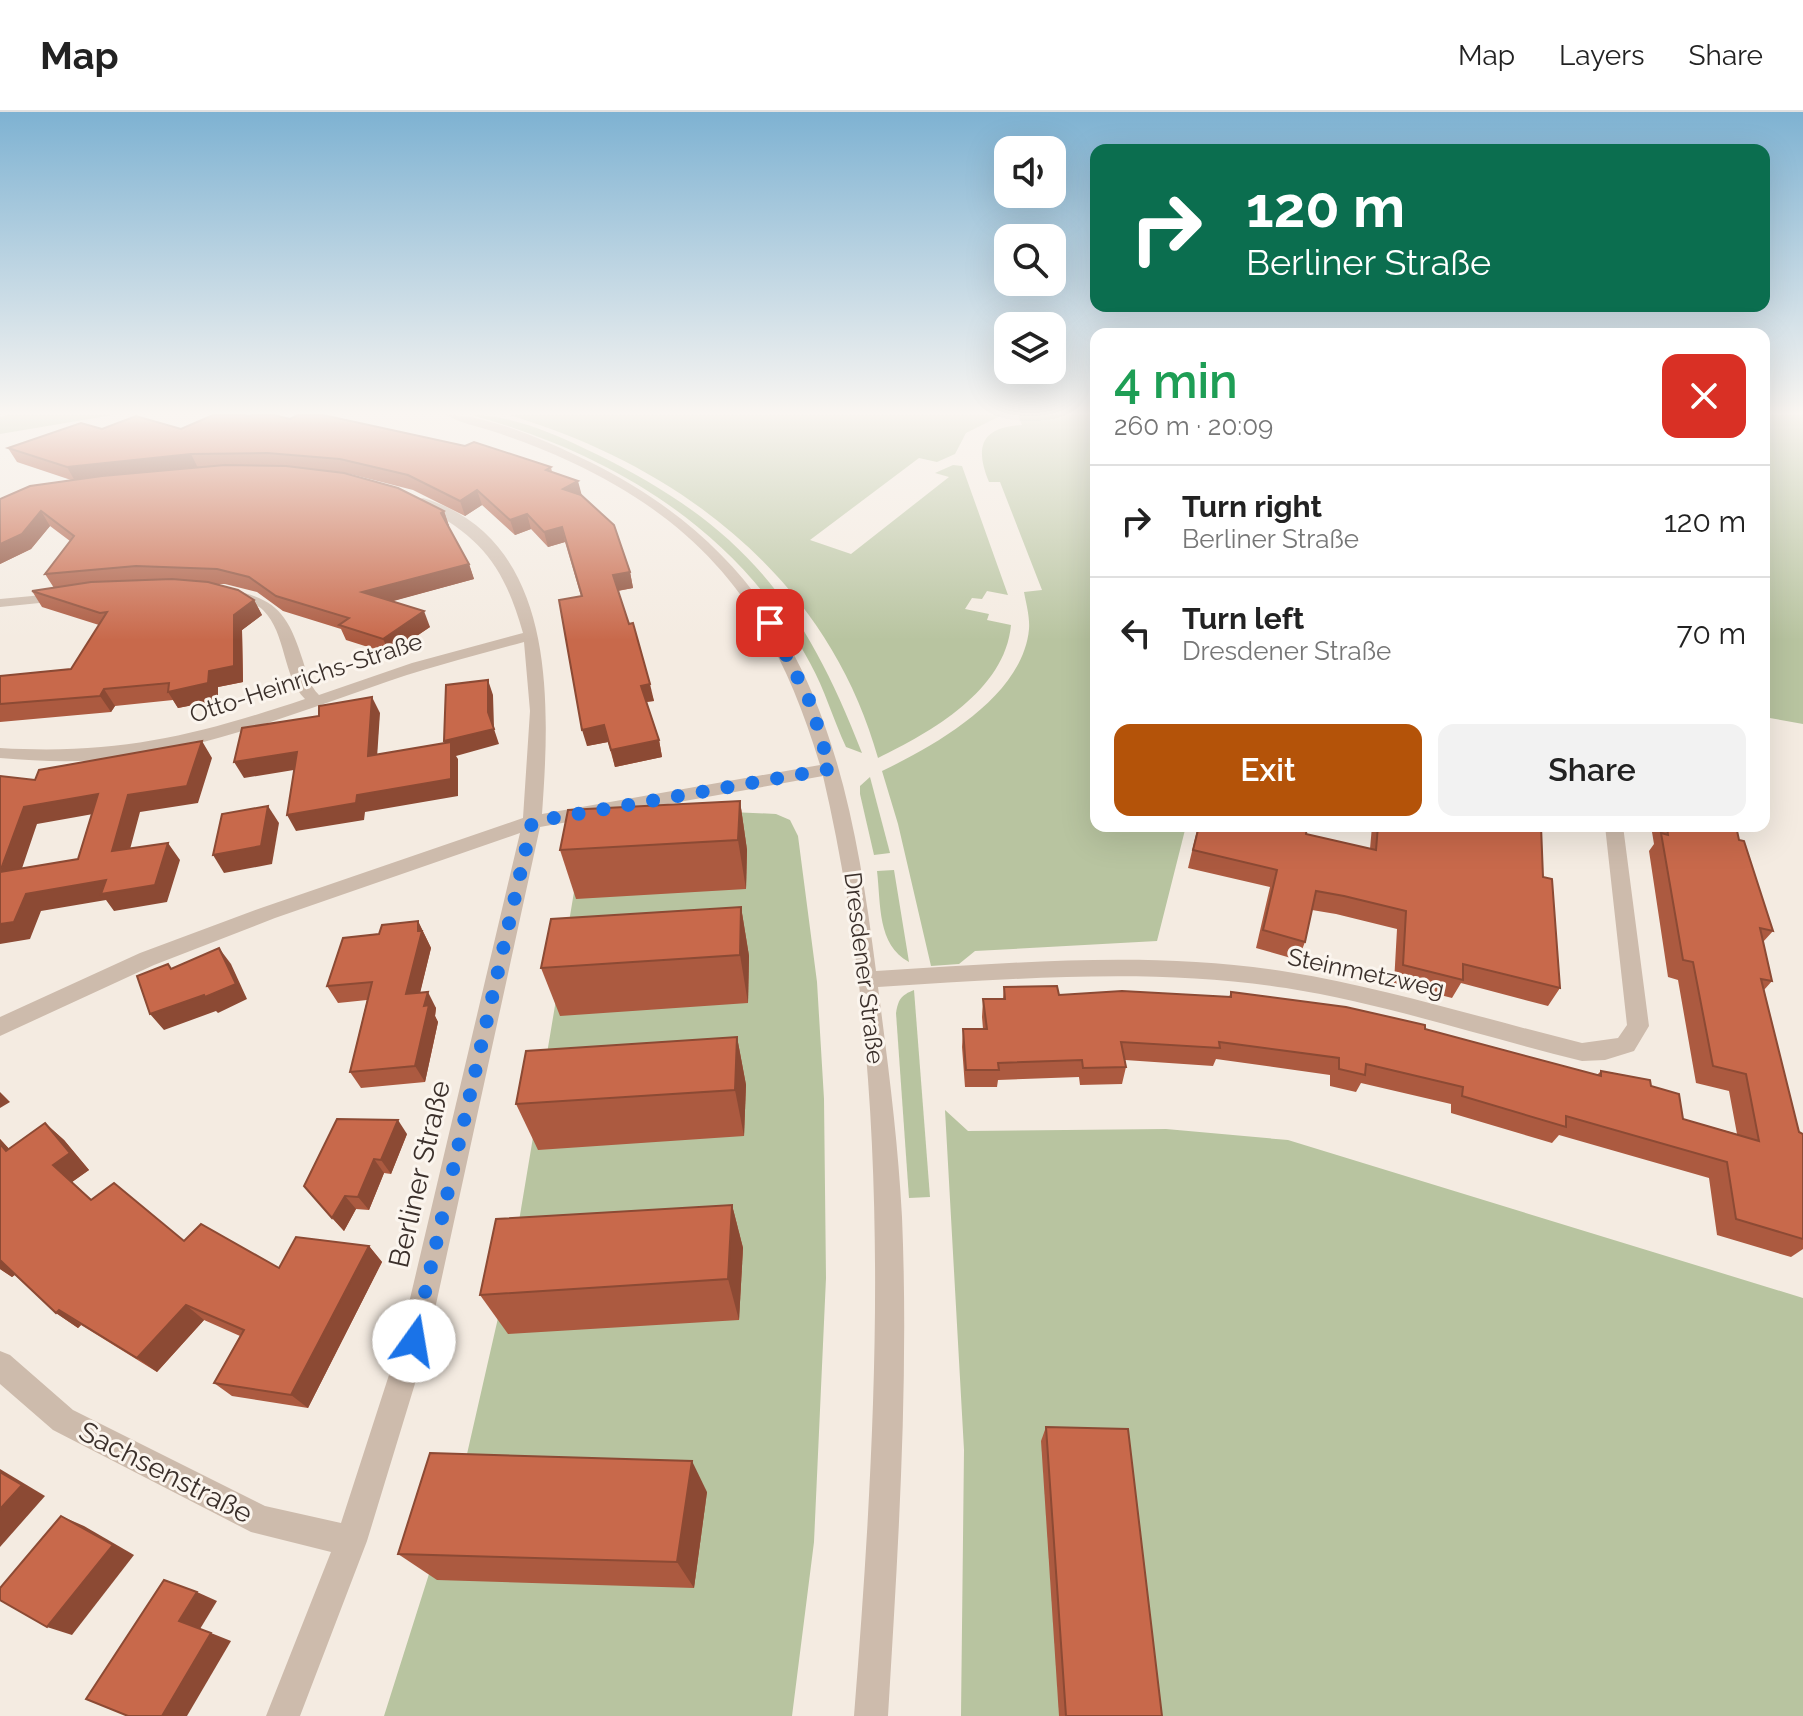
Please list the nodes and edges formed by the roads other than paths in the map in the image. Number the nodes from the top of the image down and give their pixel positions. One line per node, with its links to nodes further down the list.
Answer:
1 (632, 490): 9 (street, Dresdener Straße)
2 (413, 497): 6 (street, Berliner Straße)
3 (211, 591): 7 (street)
4 (75, 595): 5 (street)
5 (0, 603)
6 (530, 636): 7 (street, Otto-Heinrichs-Straße); 10 (street, Berliner Straße)
7 (317, 702): 8 (street, Otto-Heinrichs-Straße)
8 (0, 753)
9 (830, 769): 10 (street); 12 (street, Dresdener Straße)
10 (532, 822): 13 (street); 15 (street, Berliner Straße)
11 (1615, 832): 12 (street, Steinmetzweg)
12 (867, 980): 17 (street, Dresdener Straße)
13 (0, 1027)
14 (0, 1365): 15 (street, Sachsenstraße)
15 (351, 1541): 16 (street, Berliner Straße)
16 (283, 1716)
17 (871, 1716)

